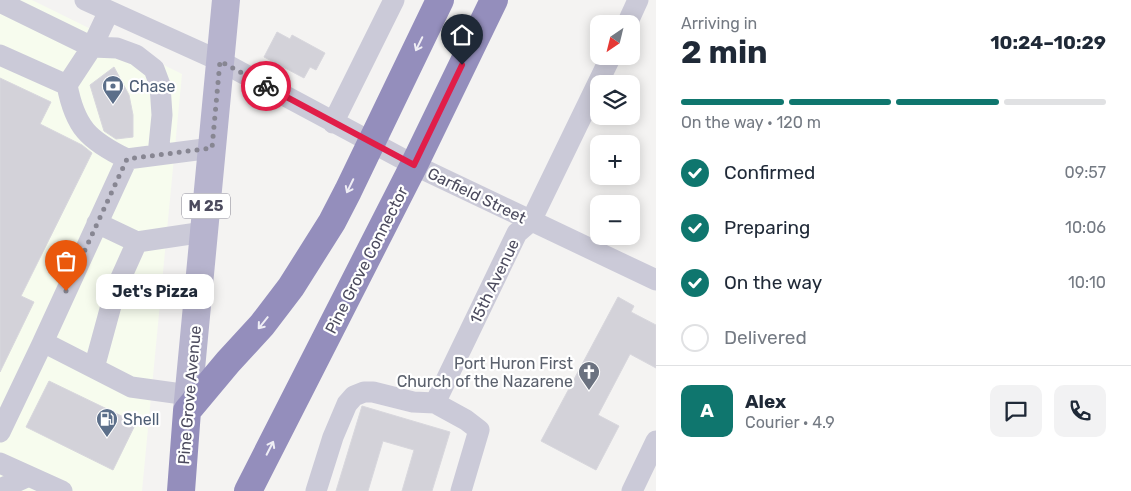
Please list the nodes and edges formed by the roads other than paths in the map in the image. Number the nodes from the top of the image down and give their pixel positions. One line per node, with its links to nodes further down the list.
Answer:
1 (85, 0): 8 (street, Garfield Street)
2 (226, 0): 12 (main road, Pine Grove Avenue / M 25)
3 (394, 0): 15 (street)
4 (440, 0): 16 (highway, one-way to 16)
5 (494, 0): 20 (highway, Pine Grove Connector)
6 (638, 0): 9 (street)
7 (1, 1): 10 (street)
8 (109, 11): 10 (street); 12 (street, Garfield Street)
9 (631, 15)
10 (92, 47): 14 (street); 18 (street)
11 (0, 55): 14 (street)
12 (220, 61): 15 (street, Garfield Street); 17 (main road, Pine Grove Avenue / M 25)
13 (607, 65): 21 (street, 15th Avenue)
14 (67, 85): 19 (street)
15 (334, 123): 16 (street, Garfield Street)
16 (372, 142): 20 (street, Garfield Street); 28 (highway, one-way to 28)
17 (212, 148): 18 (street); 23 (main road, Pine Grove Avenue / M 25)
18 (158, 155): 19 (street)
19 (127, 159): 22 (street)
20 (414, 165): 21 (street, Garfield Street); 37 (highway, Pine Grove Connector, one-way to 20)
21 (530, 221): 25 (street, Garfield Street); 29 (street, 15th Avenue)
22 (97, 223): 24 (street); 26 (street)
23 (204, 232): 24 (street); 28 (main road, Pine Grove Avenue / M 25)
24 (137, 242): 27 (street)
25 (656, 280)
26 (43, 342): 27 (street); 30 (street)
27 (94, 368): 28 (street)
28 (188, 403): 36 (highway, Pine Grove Avenue / M 25)
29 (435, 403): 38 (street); 39 (street)
30 (0, 432)
31 (656, 441): 40 (street)
32 (0, 463): 33 (street)
33 (29, 476): 34 (street); 35 (street)
34 (0, 489)
35 (62, 491)
36 (181, 491)
37 (248, 491)
38 (316, 491)
39 (461, 491)
40 (632, 491)

